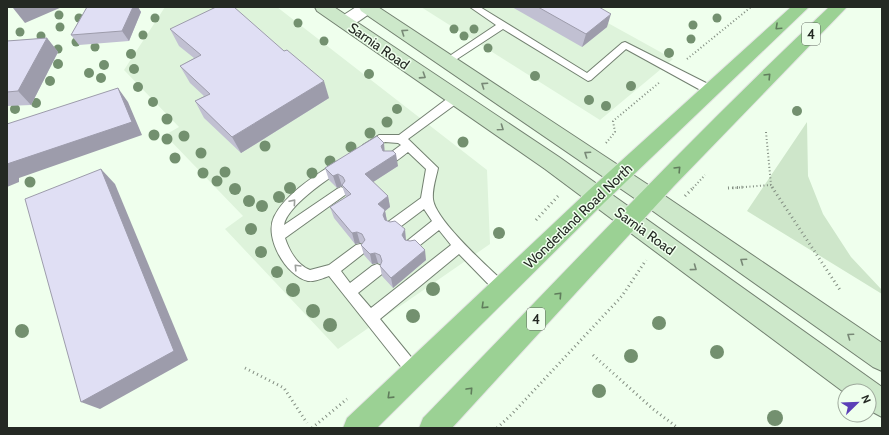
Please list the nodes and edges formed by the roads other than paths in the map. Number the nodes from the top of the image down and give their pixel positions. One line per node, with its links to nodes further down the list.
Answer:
1 (323, 7): 6 (main road, Sarnia Road)
2 (367, 7): 6 (street); 8 (main road, Sarnia Road, one-way to 2)
3 (474, 7): 7 (lane)
4 (801, 7): 9 (main road, Wonderland Road North / 4, one-way to 9)
5 (839, 7): 16 (main road, 4, one-way to 5)
6 (345, 22): 10 (main road, Sarnia Road, one-way to 10)
7 (502, 25): 8 (lane); 9 (lane)
8 (448, 61): 13 (main road, Sarnia Road, one-way to 8)
9 (710, 90): 13 (main road, Wonderland Road North / 4)
10 (456, 98): 11 (lane); 15 (main road, Sarnia Road, one-way to 15)
11 (405, 143): 12 (lane); 17 (lane); 21 (lane, one-way to 11)
12 (390, 159)
13 (619, 176): 15 (main road, Wonderland Road North / 4); 16 (main road, Sarnia Road)
14 (341, 192): 21 (lane)
15 (597, 196): 18 (main road, Sarnia Road); 27 (main road, Wonderland Road North / 4)
16 (651, 198): 18 (main road, 4); 30 (main road, Sarnia Road, one-way to 16)
17 (427, 200): 19 (lane); 20 (lane)
18 (629, 220): 32 (main road, Sarnia Road, one-way to 32); 34 (main road, 4, one-way to 18)
19 (439, 223): 22 (lane); 23 (lane)
20 (392, 226)
21 (278, 236): 25 (lane, one-way to 21)
22 (411, 245)
23 (460, 246): 27 (lane); 29 (lane)
24 (360, 249): 25 (lane)
25 (332, 270): 28 (lane)
26 (378, 270): 28 (lane)
27 (502, 289): 31 (main road, Wonderland Road North / 4, one-way to 31)
28 (349, 292): 29 (lane)
29 (370, 318): 31 (lane)
30 (882, 358)
31 (415, 373): 33 (main road, Wonderland Road North / 4, one-way to 33)
32 (854, 383)
33 (358, 428)
34 (433, 428)

